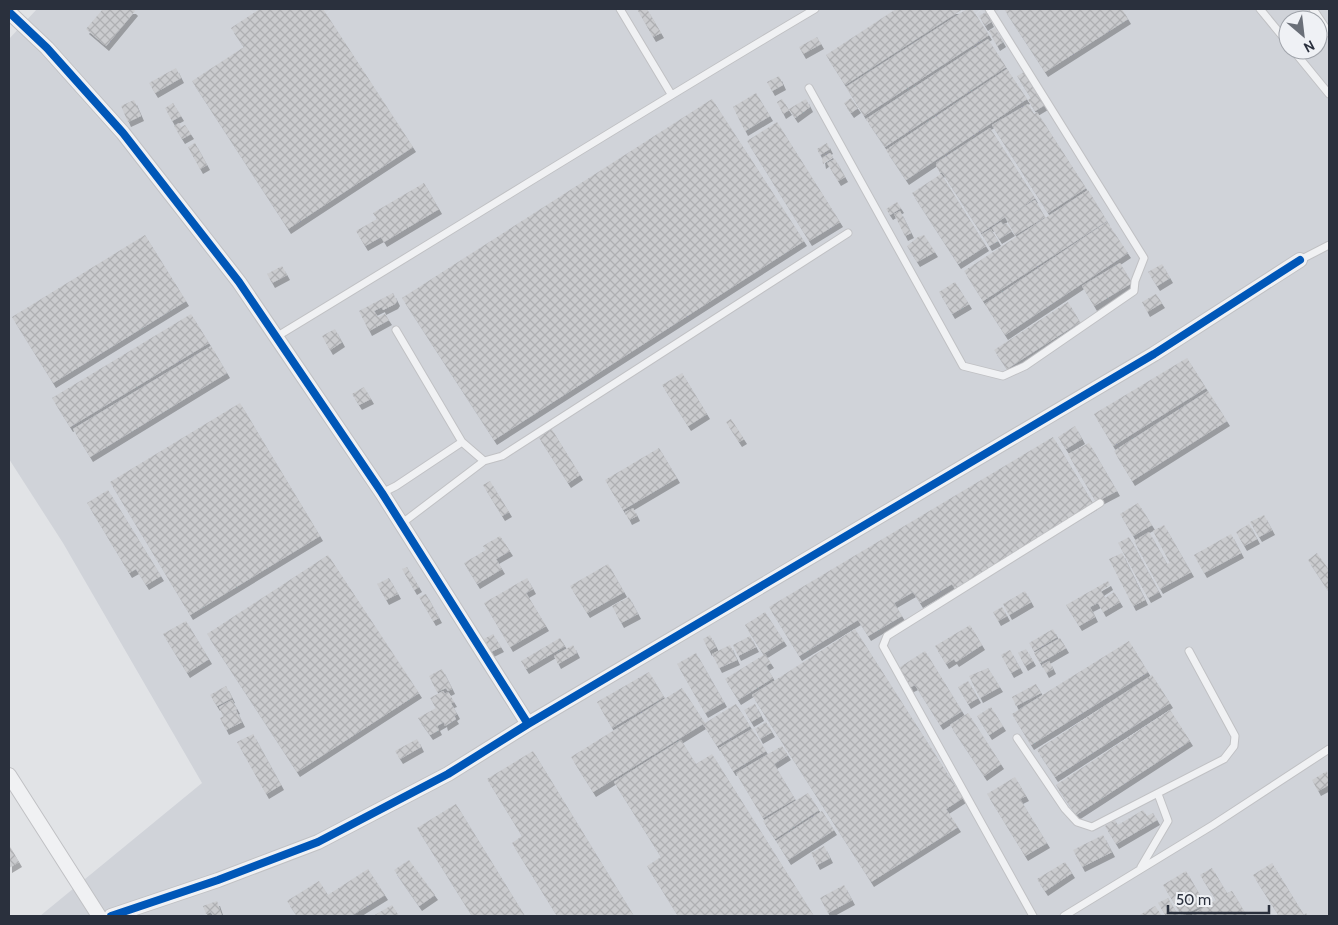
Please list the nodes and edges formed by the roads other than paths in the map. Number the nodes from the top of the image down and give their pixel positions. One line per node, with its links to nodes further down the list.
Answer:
1 (620, 9): 11 (lane)
2 (815, 9): 11 (lane)
3 (988, 9): 10 (lane)
4 (1260, 9): 7 (lane)
5 (1313, 9): 8 (lane)
6 (9, 12): 17 (street)
7 (1278, 31)
8 (1329, 32)
9 (1301, 60): 12 (lane)
10 (809, 88)
11 (671, 94): 17 (lane)
12 (1329, 94)
13 (848, 233): 19 (lane)
14 (1329, 244): 15 (lane)
15 (1300, 260): 24 (street)
16 (396, 330): 18 (lane)
17 (276, 337): 20 (street)
18 (462, 442): 19 (lane); 20 (lane)
19 (484, 461): 22 (lane)
20 (382, 493): 22 (street)
21 (1100, 503): 32 (lane)
22 (401, 524): 24 (street)
23 (1189, 650): 28 (lane)
24 (528, 724): 31 (street)
25 (1017, 738): 28 (lane)
26 (1329, 749): 29 (lane)
27 (9, 775): 30 (street)
28 (1158, 794): 29 (lane)
29 (1140, 869): 33 (lane)
30 (99, 916)
31 (111, 916)
32 (1033, 916)
33 (1064, 916)

